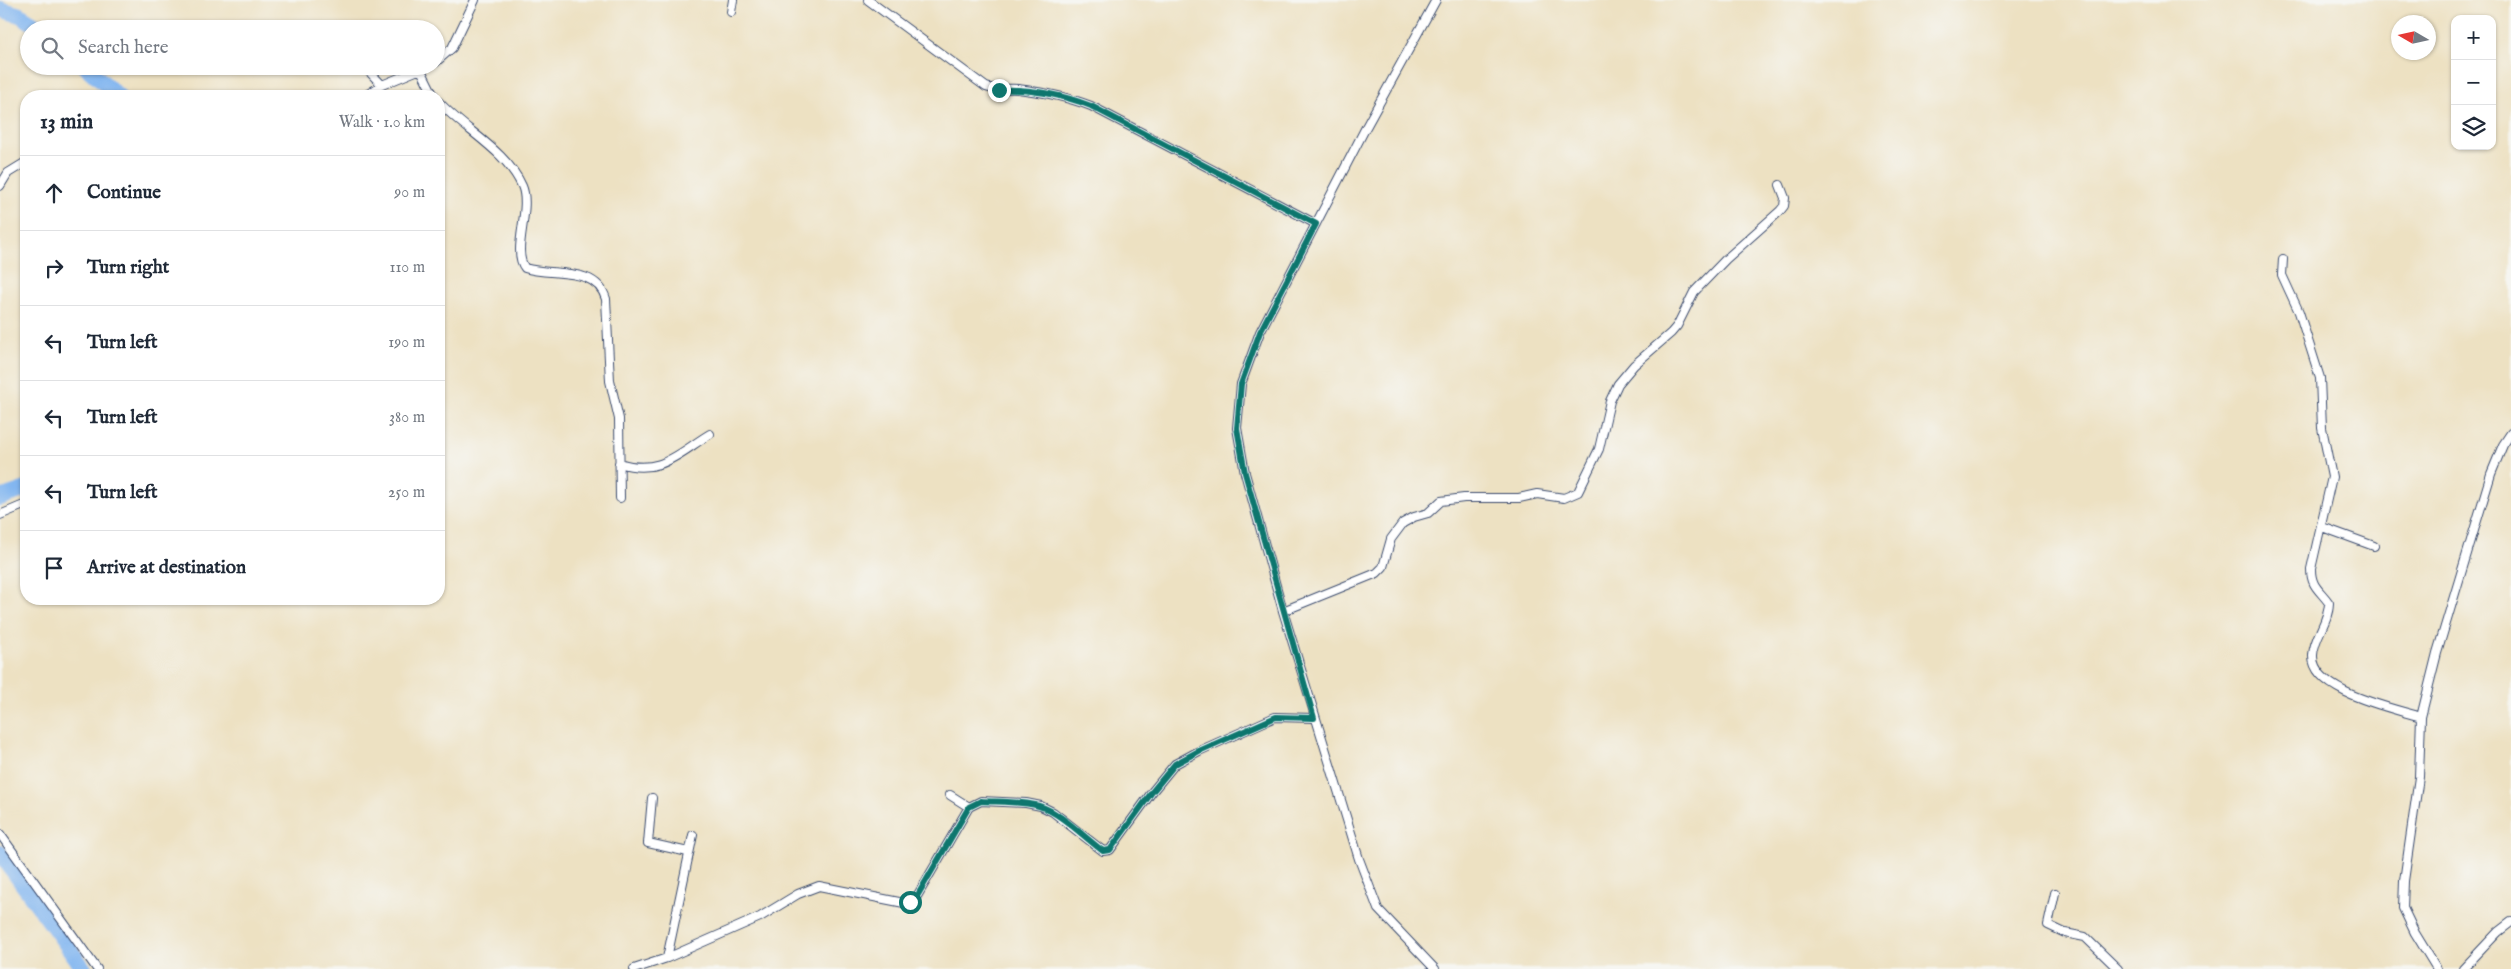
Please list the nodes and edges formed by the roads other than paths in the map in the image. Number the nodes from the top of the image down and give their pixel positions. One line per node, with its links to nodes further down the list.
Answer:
1 (475, 0): 6 (street)
2 (733, 0): 5 (street)
3 (868, 0): 17 (street)
4 (1436, 0): 17 (street)
5 (731, 12)
6 (445, 54)
7 (373, 75): 10 (street)
8 (407, 75): 10 (street)
9 (427, 75): 12 (street)
10 (382, 85): 11 (street)
11 (374, 90)
12 (432, 90)
13 (445, 107): 21 (street)
14 (20, 166): 16 (street)
15 (1780, 185): 27 (street)
16 (0, 186)
17 (1316, 224): 27 (street)
18 (2283, 259): 25 (street)
19 (2511, 433): 28 (street)
20 (710, 434): 21 (street)
21 (619, 462): 22 (street)
22 (620, 498)
23 (20, 507): 24 (street)
24 (0, 515)
25 (2322, 527): 26 (street); 28 (street)
26 (2374, 546)
27 (1283, 611): 29 (street)
28 (2421, 717): 43 (street)
29 (1314, 718): 32 (street); 41 (street)
30 (950, 795): 32 (street)
31 (652, 798): 35 (street)
32 (969, 807): 38 (street)
33 (0, 834): 39 (street)
34 (693, 835): 35 (street)
35 (688, 852): 38 (street)
36 (2054, 893): 42 (street)
37 (2511, 922): 44 (street)
38 (667, 958): 40 (street)
39 (97, 969)
40 (634, 969)
41 (1435, 969)
42 (2118, 969)
43 (2437, 969)
44 (2463, 969)

